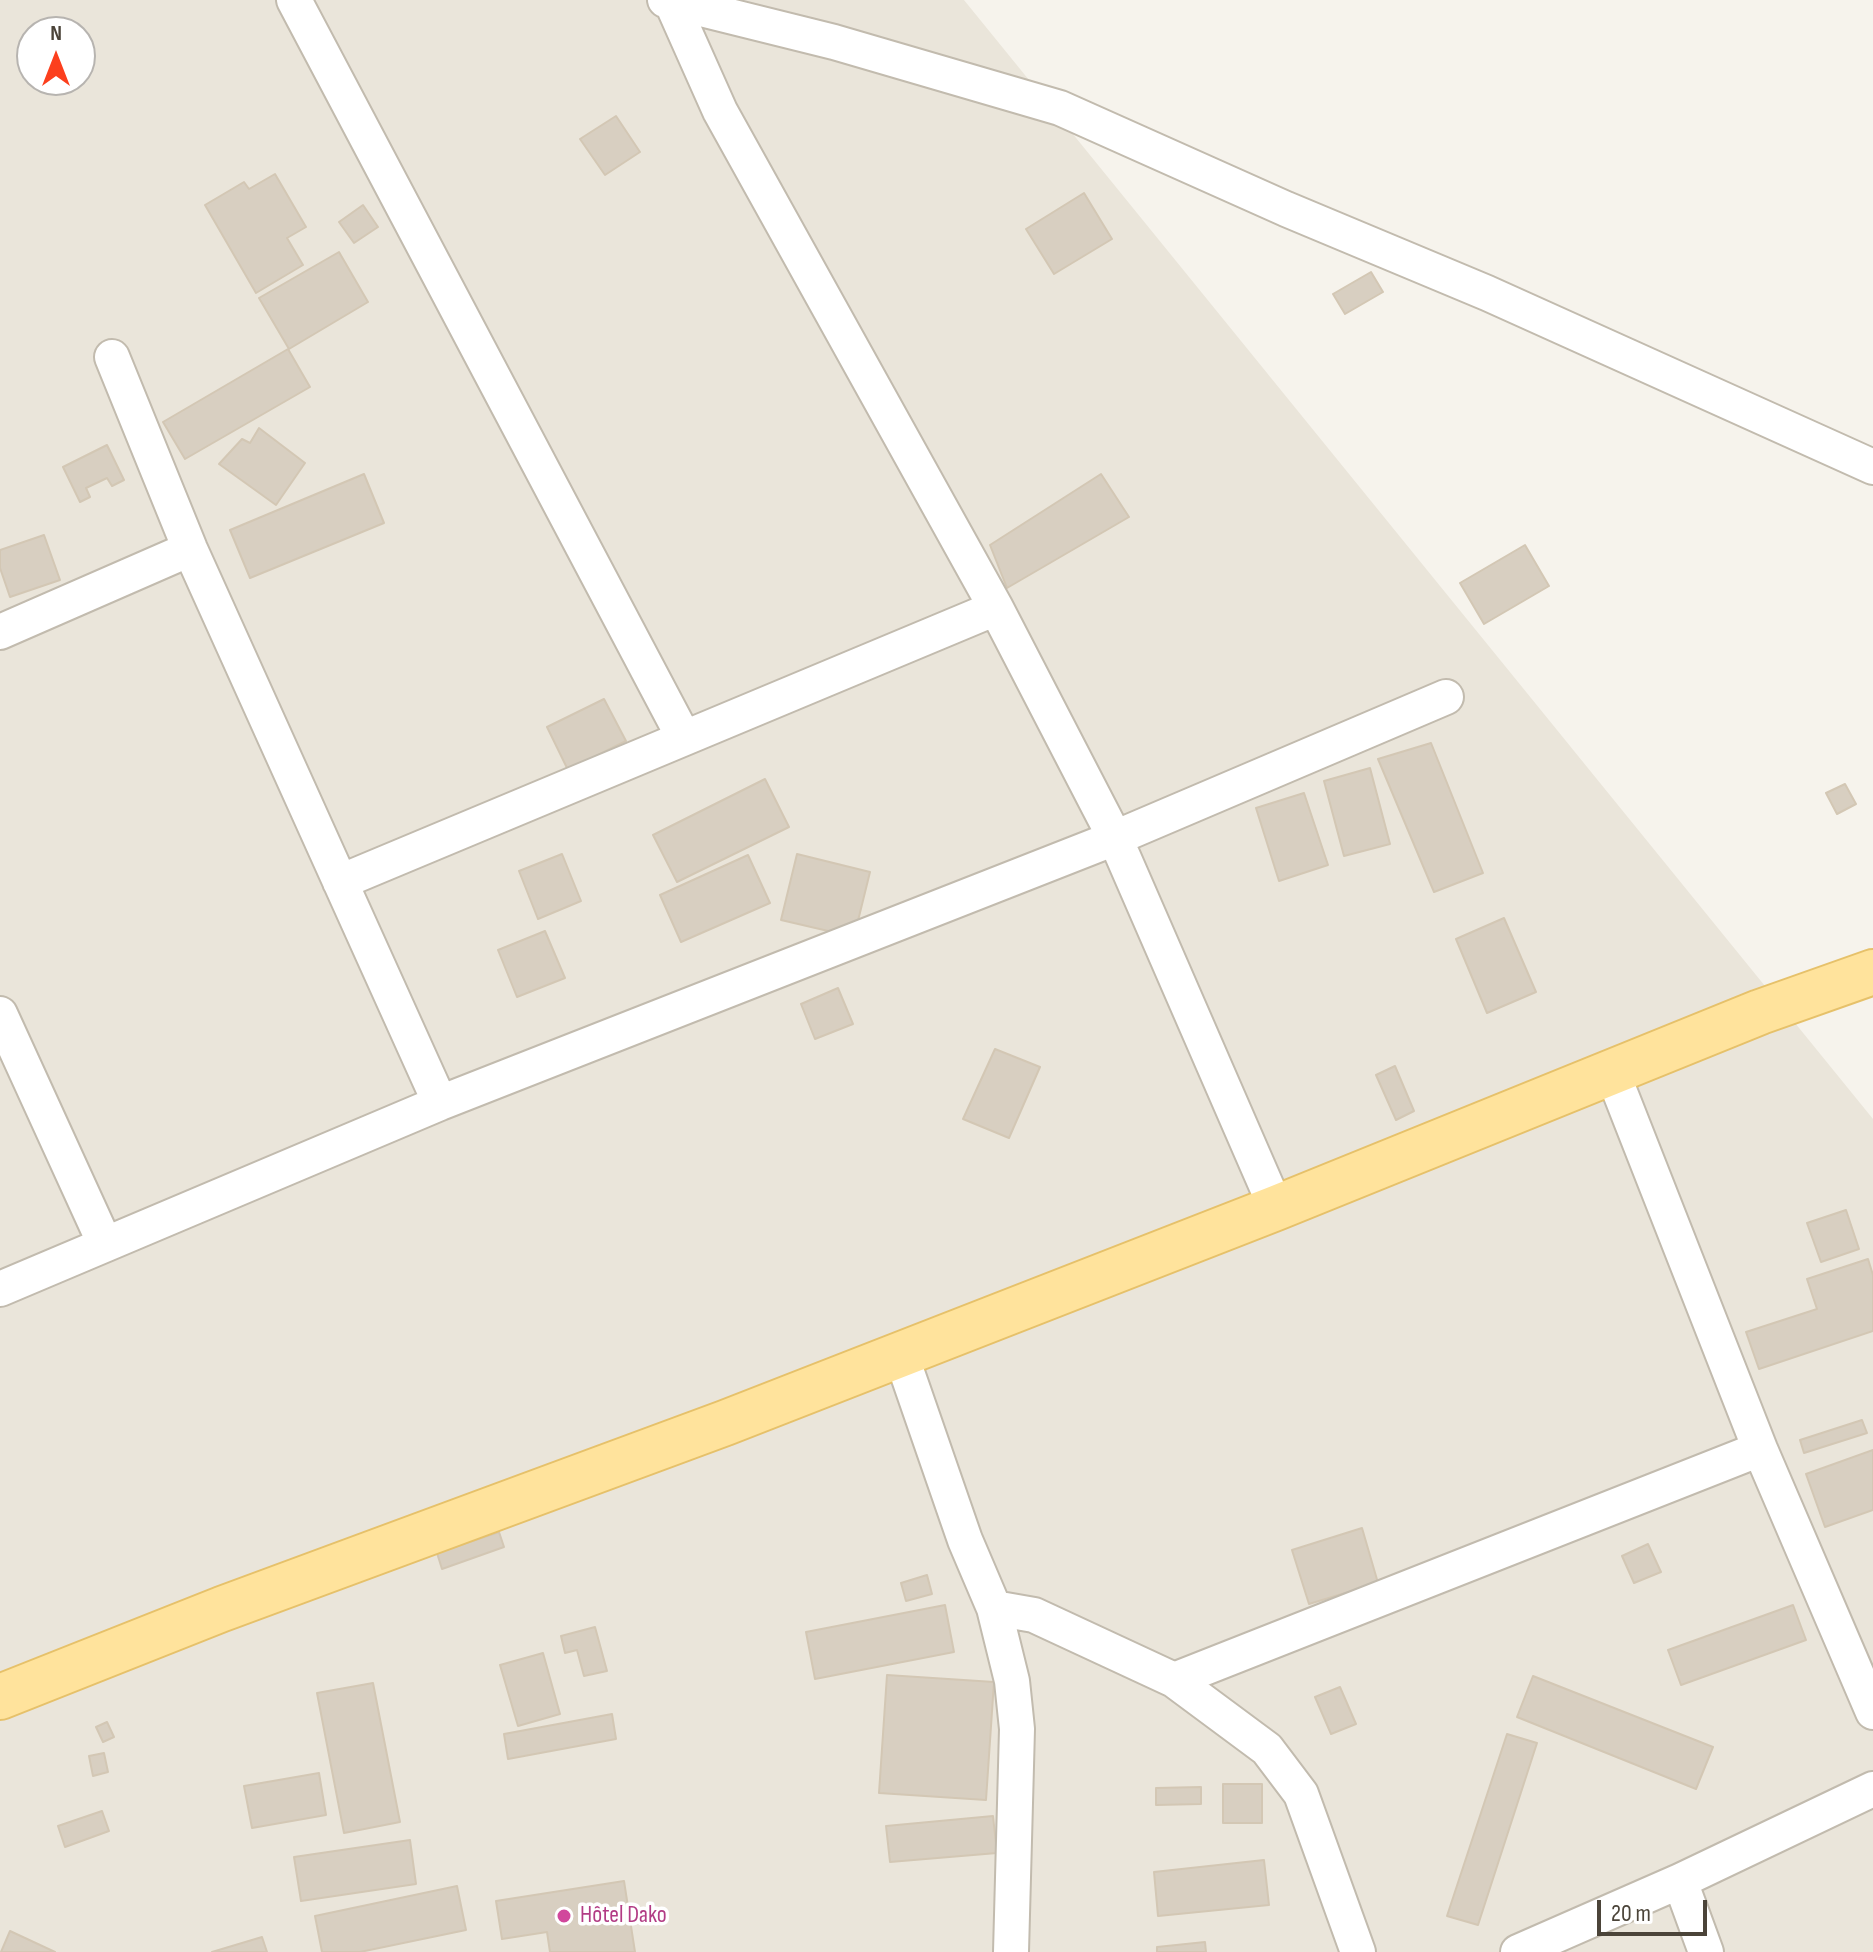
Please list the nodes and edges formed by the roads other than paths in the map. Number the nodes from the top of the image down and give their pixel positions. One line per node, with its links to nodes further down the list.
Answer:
1 (294, 0): 9 (street)
2 (668, 1): 4 (street); 6 (street)
3 (112, 357): 5 (street)
4 (1873, 467)
5 (190, 549): 7 (street); 11 (street)
6 (996, 608): 9 (street); 10 (street)
7 (0, 632)
8 (1446, 697): 10 (street)
9 (684, 738): 11 (street)
10 (1115, 838): 15 (street); 16 (street)
11 (340, 882): 15 (street)
12 (1873, 972): 14 (main road)
13 (0, 1014): 17 (street)
14 (1612, 1072): 16 (main road); 20 (street)
15 (440, 1103): 17 (street)
16 (1276, 1208): 19 (main road)
17 (105, 1244): 18 (street)
18 (0, 1289)
19 (901, 1355): 21 (street); 23 (main road)
20 (1760, 1449): 22 (street); 24 (street)
21 (994, 1608): 22 (street); 27 (street)
22 (1174, 1680): 28 (street)
23 (0, 1697)
24 (1873, 1712)
25 (1873, 1789): 26 (street)
26 (1680, 1881): 29 (street); 30 (street)
27 (1011, 1952)
28 (1358, 1952)
29 (1518, 1952)
30 (1706, 1952)

